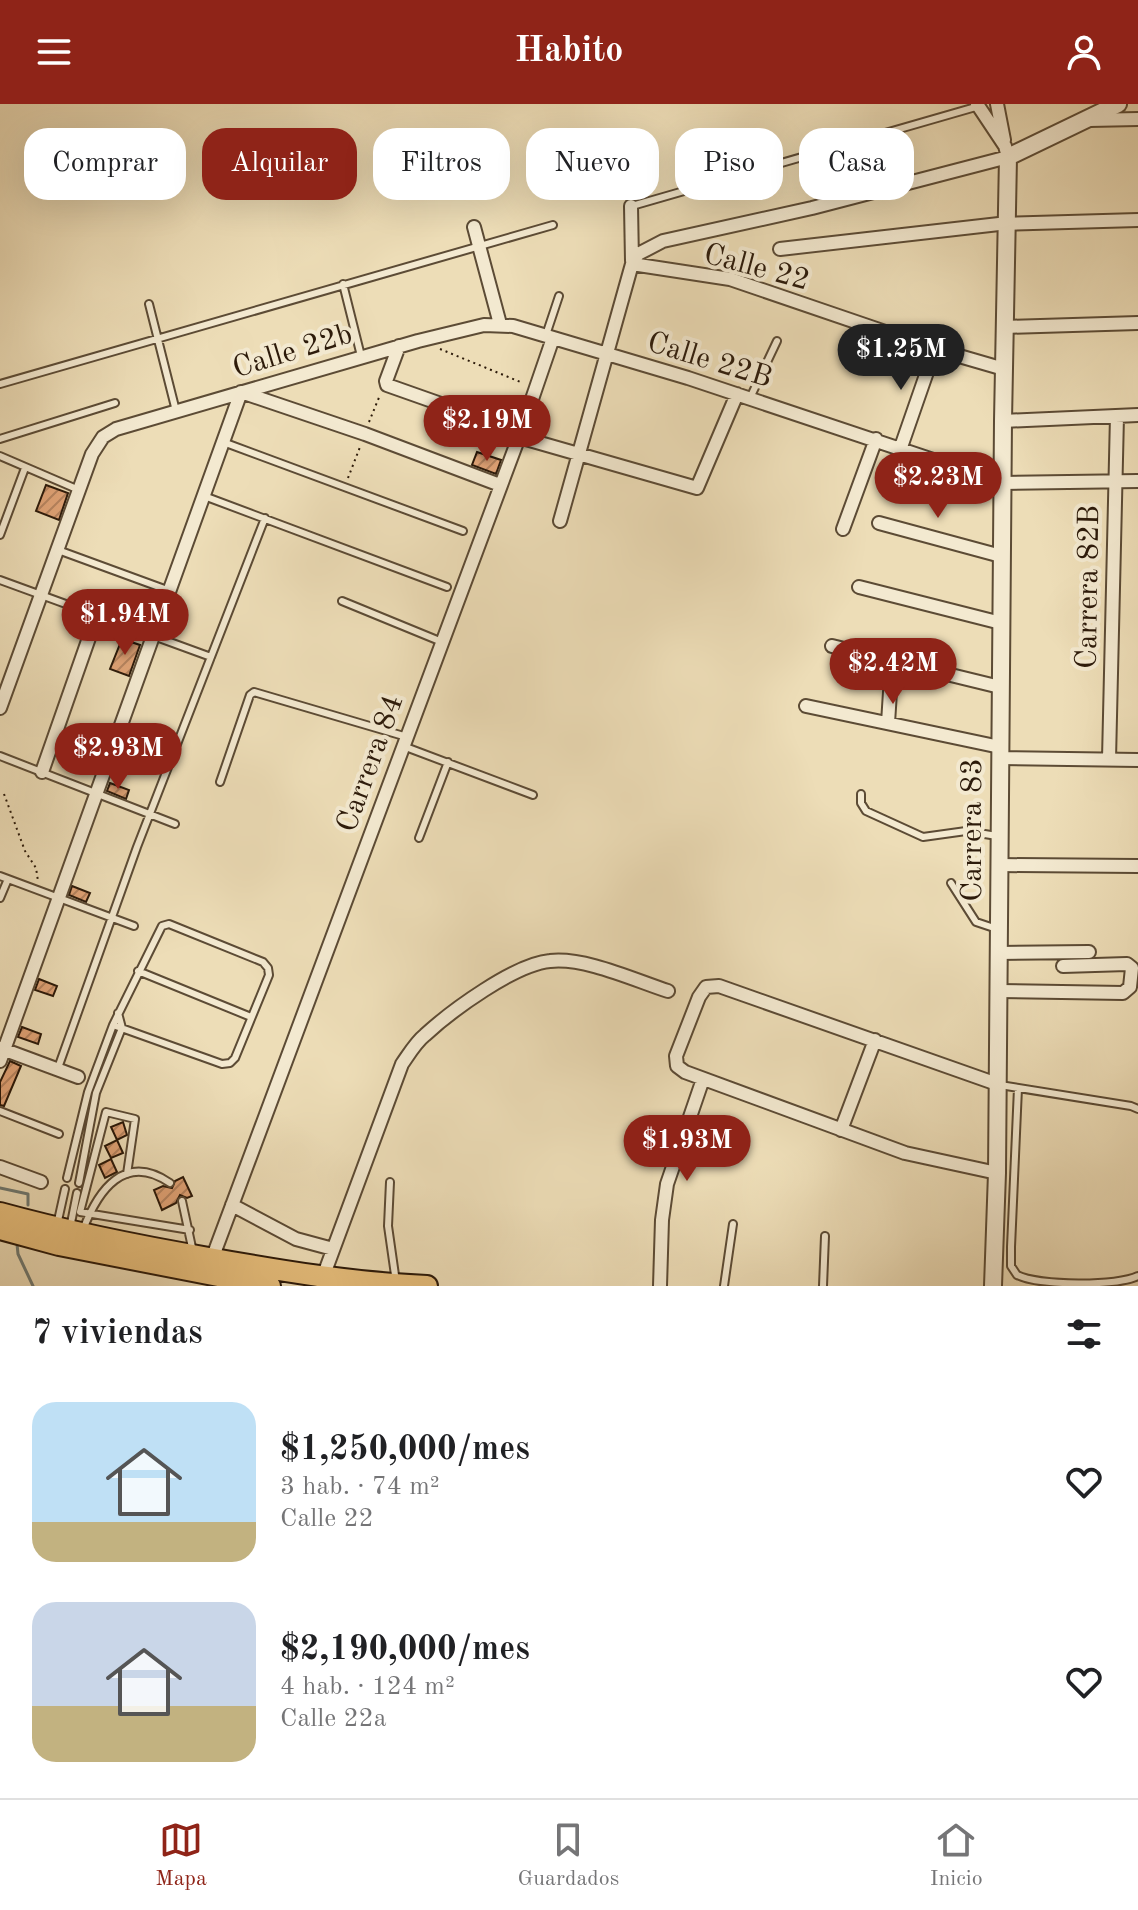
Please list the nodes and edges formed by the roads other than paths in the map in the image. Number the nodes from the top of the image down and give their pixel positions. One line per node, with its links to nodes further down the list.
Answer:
1 (997, 104): 6 (street)
2 (1118, 104): 5 (street)
3 (978, 105): 6 (street); 7 (lane)
4 (1138, 119): 5 (street)
5 (1089, 120): 6 (street)
6 (1006, 151): 9 (street, Carrera 83); 14 (street)
7 (631, 206): 14 (street)
8 (1138, 220): 9 (street)
9 (1007, 224): 13 (street); 20 (street, Carrera 83)
10 (553, 225): 12 (lane)
11 (474, 227): 12 (street)
12 (479, 247): 15 (lane); 19 (street)
13 (780, 249)
14 (632, 264): 25 (street, Calle 22); 26 (street)
15 (343, 284): 22 (lane); 27 (lane)
16 (559, 296): 21 (lane)
17 (149, 304): 22 (lane)
18 (1138, 323): 20 (street)
19 (500, 324): 21 (street, Calle 22B); 24 (street, Calle 22b)
20 (1005, 327): 28 (street, Carrera 83)
21 (550, 336): 26 (street, Calle 22B); 38 (street, Carrera 84)
22 (159, 338): 29 (lane); 33 (lane)
23 (777, 341): 31 (lane)
24 (399, 346): 27 (street, Calle 22b); 37 (street)
25 (935, 349): 28 (street, Calle 22); 42 (street)
26 (607, 355): 31 (street, Calle 22B); 43 (street)
27 (361, 356): 30 (street, Calle 22b)
28 (1004, 369): 36 (street, Carrera 83)
29 (0, 384)
30 (241, 392): 33 (street, Calle 22b); 41 (street); 49 (street)
31 (743, 396): 40 (street, Calle 22B); 43 (street)
32 (115, 403): 39 (lane)
33 (176, 411): 50 (street, Calle 22b)
34 (1138, 415): 35 (street)
35 (1117, 416): 36 (street); 47 (street, Carrera 82B)
36 (1003, 421): 48 (street, Carrera 83)
37 (506, 427)
38 (519, 437): 43 (street); 49 (street, Carrera 84)
39 (0, 439)
40 (876, 439): 42 (street, Calle 22B); 55 (street)
41 (223, 442): 51 (street); 56 (lane)
42 (901, 447): 48 (street, Calle 22B)
43 (580, 452): 53 (street)
44 (0, 456): 45 (lane)
45 (25, 468): 50 (lane); 57 (lane)
46 (1138, 481): 47 (street, Calle 22B)
47 (1115, 482): 48 (street, Calle 22B); 80 (street, Carrera 82B)
48 (1002, 483): 59 (street, Carrera 83)
49 (500, 485): 69 (street, Carrera 84)
50 (79, 490): 58 (street)
51 (204, 496): 52 (lane); 63 (street)
52 (265, 518): 61 (lane); 71 (lane)
53 (560, 521)
54 (879, 523): 59 (street)
55 (843, 529)
56 (463, 531)
57 (0, 535)
58 (58, 550): 63 (lane); 64 (street)
59 (1001, 556): 67 (street, Carrera 83)
60 (0, 580): 64 (lane)
61 (447, 587)
62 (859, 587): 67 (street)
63 (170, 591): 68 (street)
64 (40, 596): 66 (lane); 75 (street)
65 (342, 601): 69 (lane)
66 (97, 615): 68 (lane); 83 (street)
67 (1001, 623): 73 (street, Carrera 83)
68 (153, 636): 71 (lane); 85 (street)
69 (442, 642): 77 (street, Carrera 84)
70 (832, 646): 72 (street)
71 (211, 657): 88 (lane)
72 (892, 661): 73 (street); 76 (street)
73 (1000, 687): 78 (street, Carrera 83)
74 (806, 706): 76 (street)
75 (0, 708)
76 (888, 723): 78 (street)
77 (405, 741): 82 (lane); 84 (lane); 134 (street, Carrera 84)
78 (1000, 752): 80 (street); 90 (street, Carrera 83)
79 (0, 756): 83 (lane)
80 (1109, 759): 81 (street)
81 (1138, 760)
82 (448, 762): 87 (lane); 91 (lane)
83 (42, 772): 85 (lane)
84 (220, 782)
85 (96, 794): 88 (lane); 98 (street)
86 (861, 794): 90 (lane)
87 (533, 795)
88 (150, 814): 89 (lane); 99 (lane)
89 (175, 824)
90 (999, 836): 92 (street, Carrera 83)
91 (419, 838)
92 (999, 865): 93 (street); 101 (street, Carrera 83)
93 (1138, 866)
94 (0, 876): 95 (lane)
95 (8, 879): 97 (lane); 98 (lane)
96 (951, 883): 101 (lane)
97 (0, 898)
98 (59, 898): 99 (lane); 113 (street)
99 (112, 918): 100 (lane); 114 (lane)
100 (134, 926)
101 (999, 930): 103 (street, Carrera 83)
102 (1089, 952): 103 (street)
103 (998, 953): 107 (street, Carrera 83)
104 (1063, 966): 107 (street)
105 (138, 971): 108 (lane); 109 (lane); 109 (lane)
106 (668, 991): 143 (street)
107 (998, 991): 117 (street, Carrera 83)
108 (118, 1013): 110 (lane); 111 (lane)
109 (251, 1017): 111 (lane)
110 (113, 1025): 111 (lane); 126 (lane)
111 (122, 1028): 129 (lane)
112 (875, 1040): 116 (street); 117 (street); 121 (street)
113 (1, 1053): 114 (street)
114 (58, 1069): 115 (street)
115 (78, 1077)
116 (703, 1079): 121 (street); 151 (street)
117 (997, 1084): 118 (lane); 124 (street, Carrera 83)
118 (1018, 1088): 119 (lane); 138 (lane)
119 (1138, 1109)
120 (0, 1111): 122 (lane)
121 (841, 1130): 124 (street)
122 (59, 1134)
123 (0, 1167): 127 (street)
124 (997, 1173): 138 (street, Carrera 83)
125 (127, 1174): 130 (lane); 136 (lane); 136 (lane)
126 (67, 1178)
127 (41, 1182)
128 (390, 1182): 149 (lane)
129 (79, 1183)
130 (170, 1183)
131 (65, 1189): 141 (lane)
132 (77, 1193): 141 (lane)
133 (182, 1201): 140 (lane)
134 (232, 1205): 143 (street); 144 (street, Carrera 84)
135 (0, 1213): 141 (highway)
136 (89, 1214): 140 (lane); 141 (lane)
137 (733, 1224): 152 (lane)
138 (1003, 1227): 154 (street, Carrera 83); 155 (lane)
139 (0, 1229): 147 (highway)
140 (190, 1230): 144 (lane)
141 (69, 1231): 144 (highway)
142 (825, 1236): 153 (lane)
143 (333, 1249): 146 (street)
144 (203, 1257): 146 (highway)
145 (1138, 1276): 155 (lane)
146 (323, 1277): 149 (highway)
147 (234, 1283): 148 (highway)
148 (264, 1286)
149 (396, 1286): 150 (highway)
150 (427, 1286)
151 (660, 1286)
152 (724, 1286)
153 (823, 1286)
154 (993, 1286)
155 (1084, 1286)

